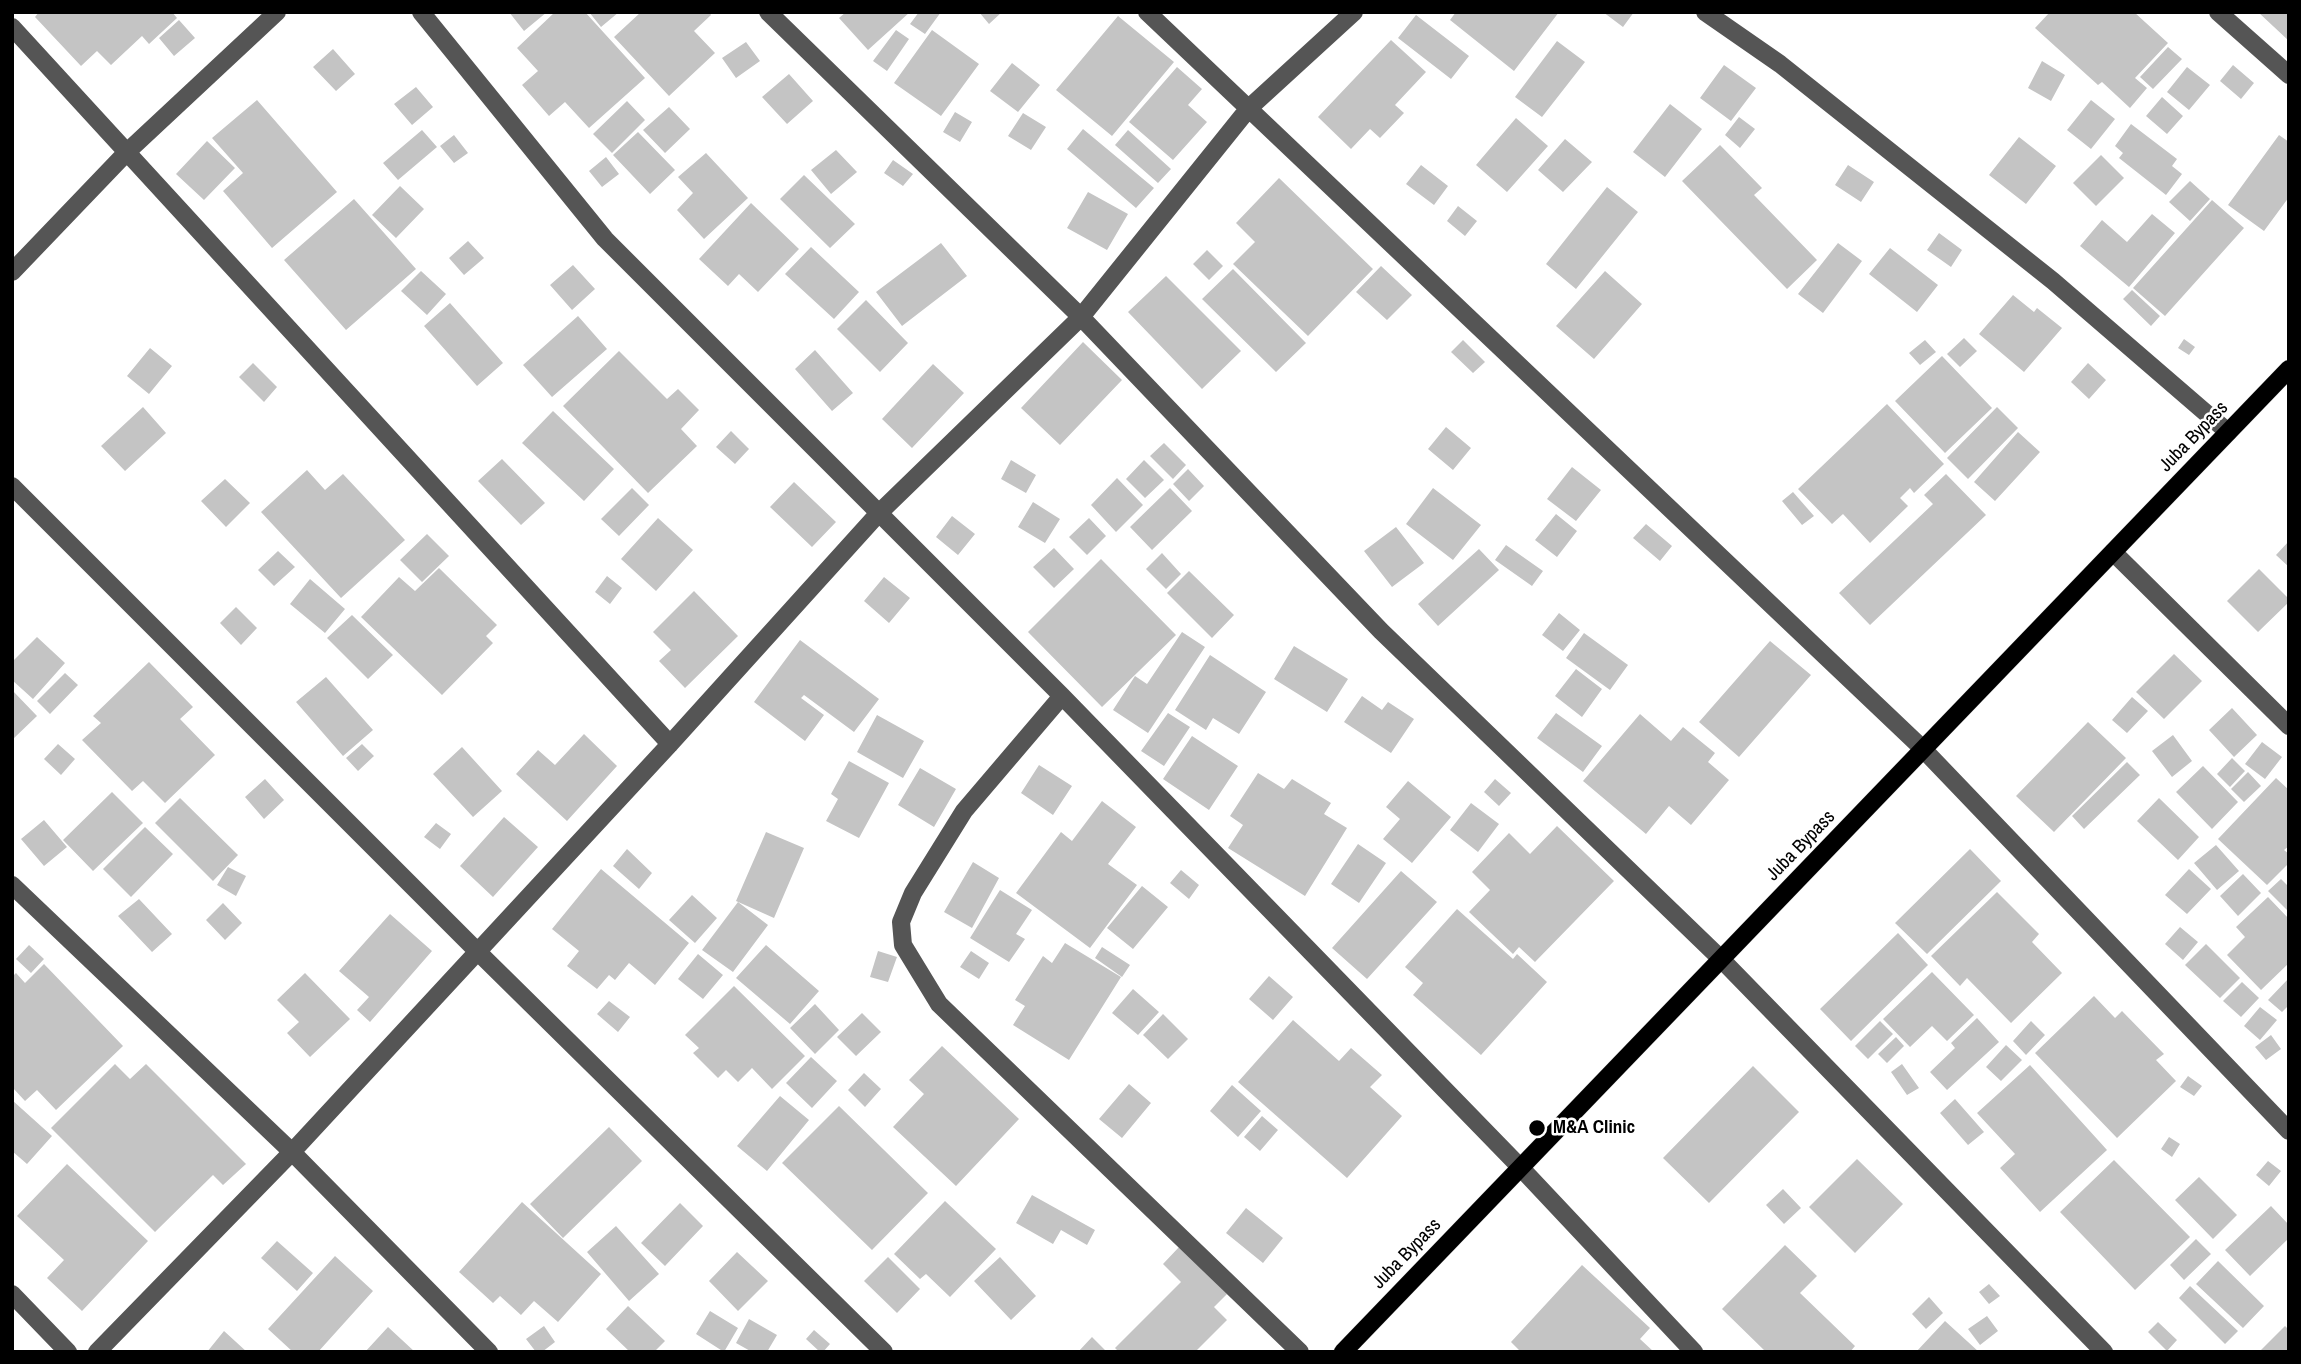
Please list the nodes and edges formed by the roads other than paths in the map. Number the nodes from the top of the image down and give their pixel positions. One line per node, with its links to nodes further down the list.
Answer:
1 (277, 12): 11 (street)
2 (421, 12): 17 (street)
3 (768, 12): 13 (street)
4 (1147, 12): 10 (street)
5 (1354, 12): 10 (street)
6 (1705, 12): 15 (street)
7 (2218, 12): 9 (street)
8 (12, 27): 11 (street)
9 (2289, 75)
10 (1249, 108): 13 (street); 22 (street)
11 (127, 152): 12 (street); 21 (street)
12 (12, 272)
13 (1081, 317): 17 (street); 25 (street)
14 (2289, 369): 15 (main road, Juba Bypass)
15 (2228, 432): 18 (main road, Juba Bypass)
16 (12, 486): 24 (street)
17 (878, 514): 19 (street); 21 (street)
18 (2112, 552): 20 (street); 22 (main road, Juba Bypass)
19 (1062, 696): 28 (street); 34 (street)
20 (2289, 726)
21 (670, 744): 24 (street)
22 (1923, 749): 25 (main road, Juba Bypass); 26 (street)
23 (12, 885): 27 (street)
24 (477, 951): 27 (street); 33 (street)
25 (1721, 959): 28 (main road, Juba Bypass); 37 (street)
26 (2289, 1131)
27 (292, 1152): 31 (street); 32 (street)
28 (1520, 1167): 35 (main road, Juba Bypass); 36 (street)
29 (12, 1294): 30 (street)
30 (68, 1352)
31 (97, 1352)
32 (489, 1352)
33 (884, 1352)
34 (1300, 1352)
35 (1343, 1352)
36 (1694, 1352)
37 (2104, 1352)

